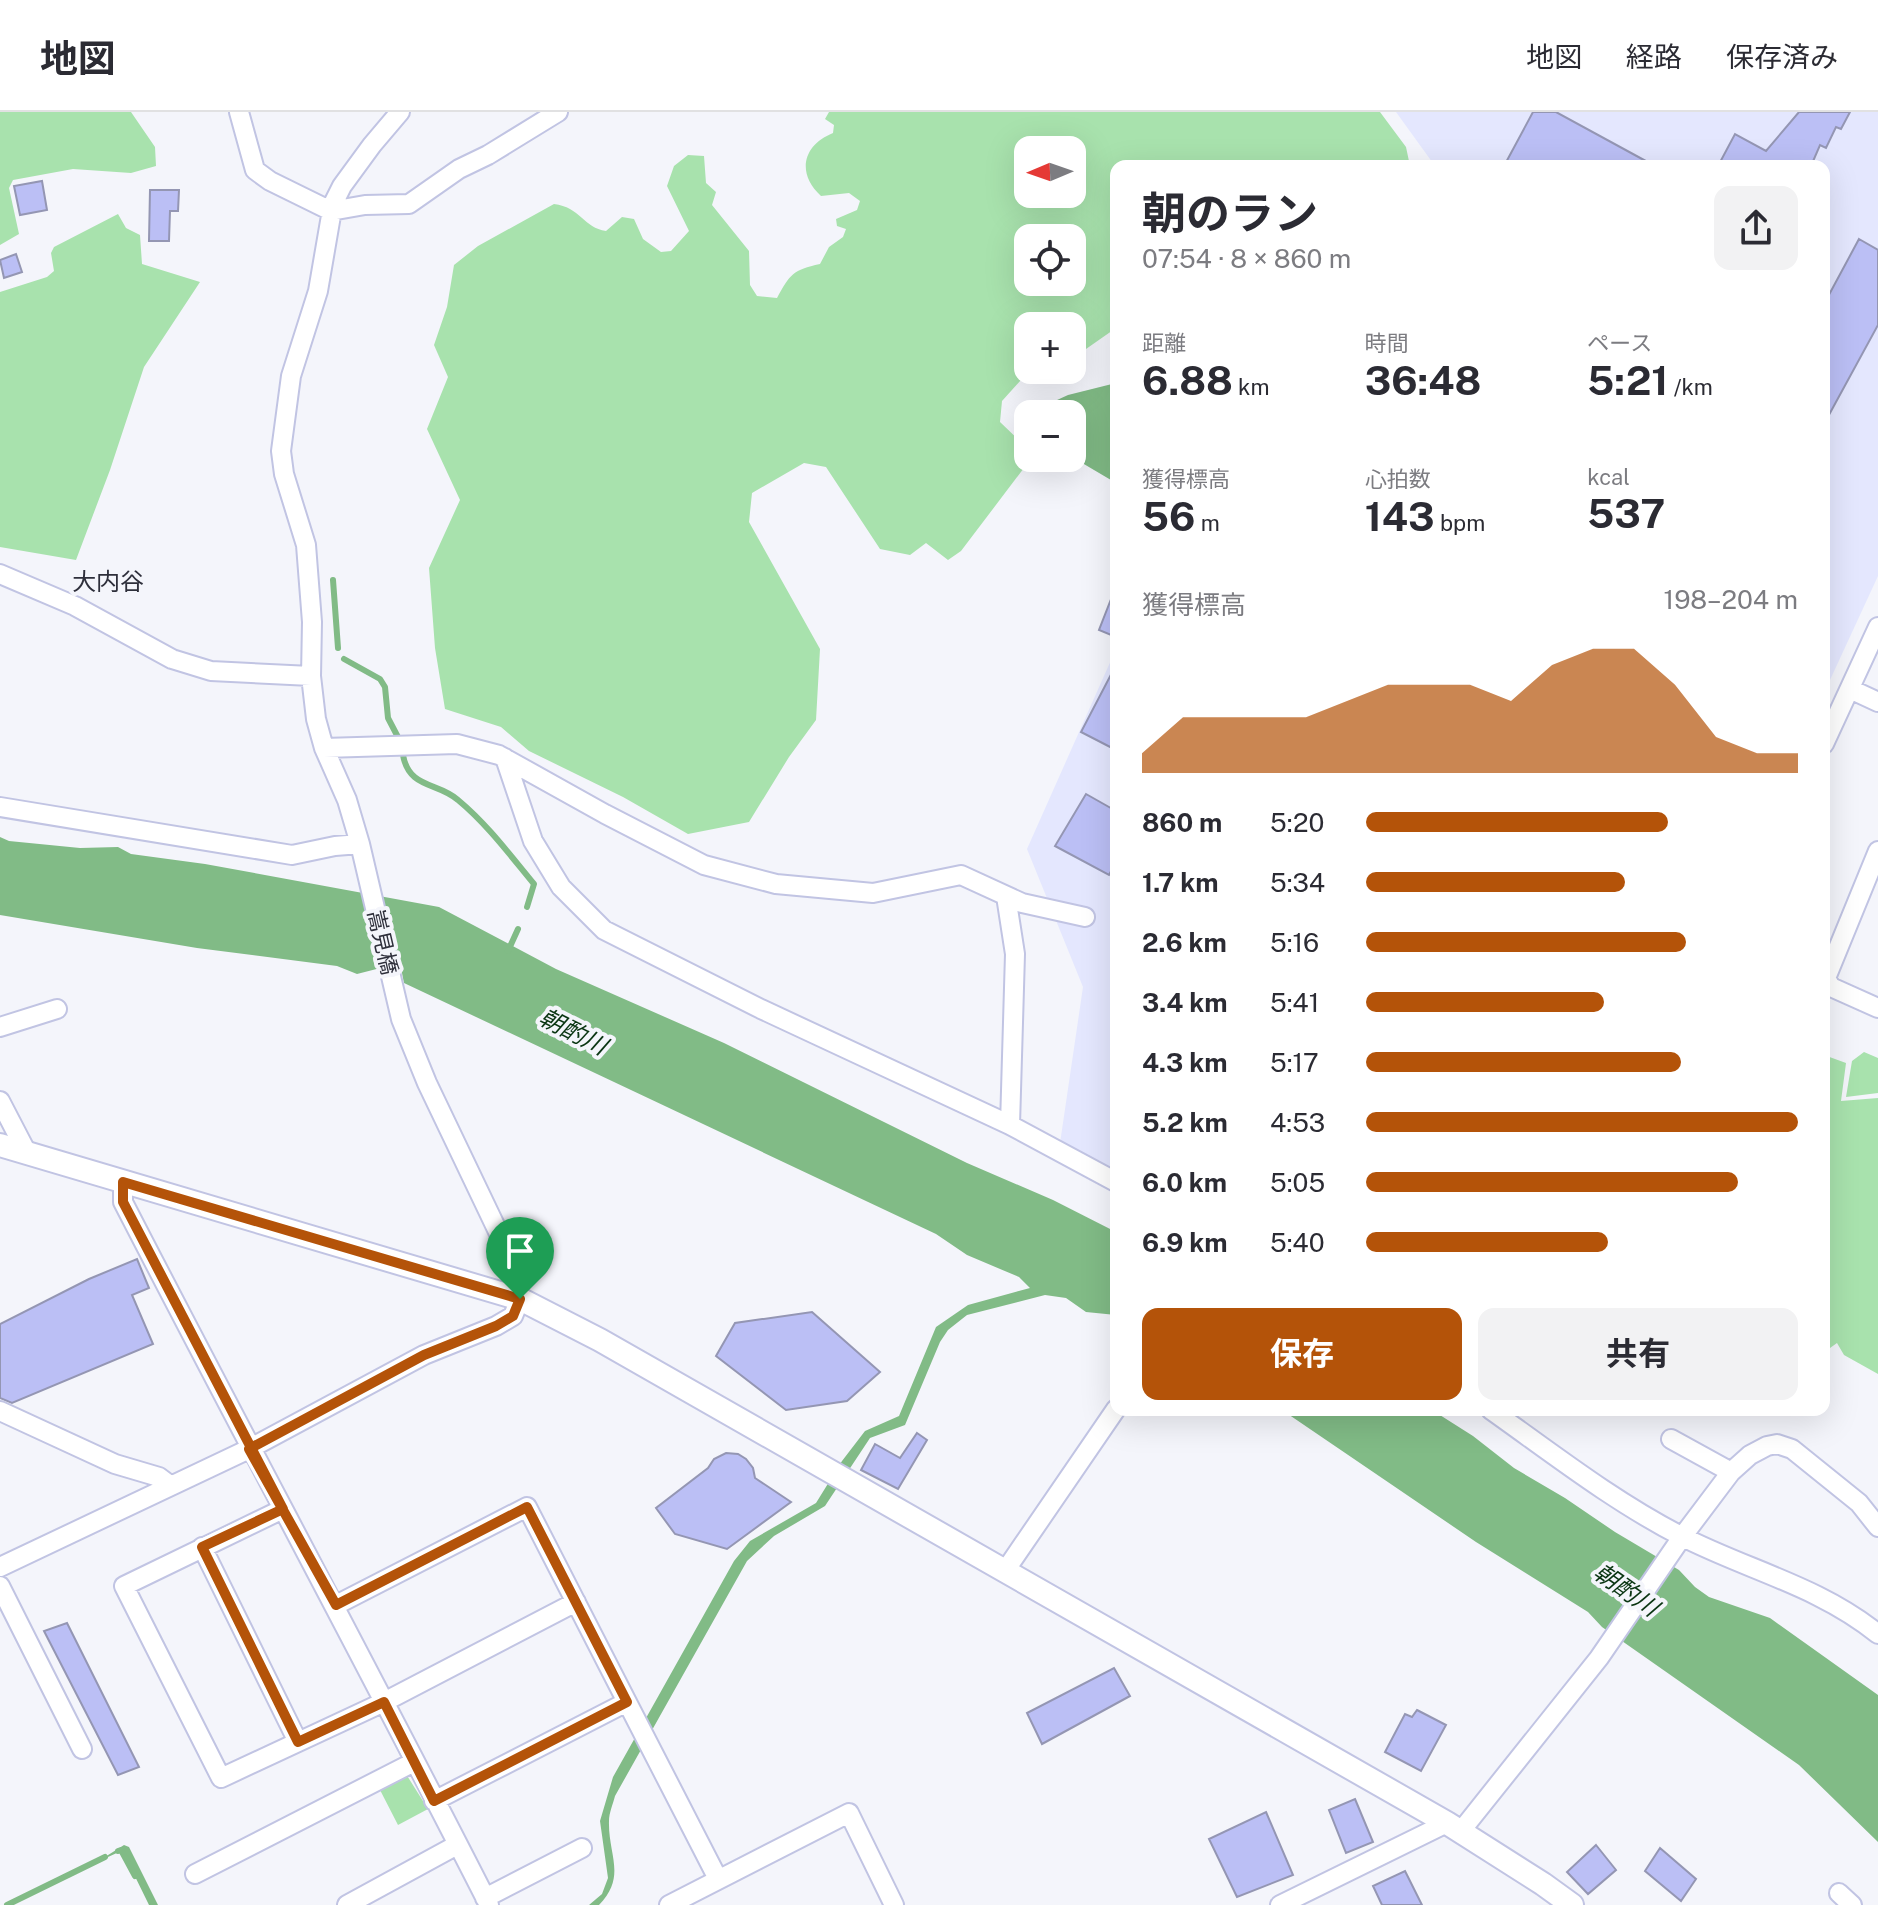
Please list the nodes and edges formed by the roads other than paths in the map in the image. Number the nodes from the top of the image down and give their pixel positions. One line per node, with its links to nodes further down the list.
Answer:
1 (239, 112): 4 (street)
2 (400, 112): 4 (street, 嵩見橋)
3 (558, 112): 4 (street)
4 (331, 211): 7 (street, 嵩見橋)
5 (0, 574): 7 (street)
6 (1878, 627): 8 (street)
7 (311, 676): 11 (street, 嵩見橋)
8 (1850, 689): 9 (street); 10 (street)
9 (1878, 702)
10 (1830, 731)
11 (324, 748): 12 (street); 14 (street, 嵩見橋)
12 (505, 758): 16 (street); 24 (street)
13 (0, 807): 14 (street)
14 (360, 844): 29 (street, 嵩見橋)
15 (1878, 851): 18 (street)
16 (1006, 896): 17 (street); 24 (street)
17 (1085, 917)
18 (1830, 968)
19 (1830, 985): 20 (street)
20 (1878, 1008)
21 (57, 1009): 22 (street)
22 (0, 1027)
23 (0, 1101): 26 (street)
24 (1010, 1125): 27 (street)
25 (0, 1145): 26 (street)
26 (27, 1153): 28 (street)
27 (1110, 1179)
28 (123, 1182): 29 (street); 34 (street)
29 (520, 1299): 34 (street); 42 (street)
30 (0, 1411): 36 (street)
31 (1111, 1416): 42 (street)
32 (1499, 1416): 39 (street)
33 (1671, 1439): 35 (street)
34 (249, 1449): 36 (street); 37 (street)
35 (1731, 1472): 38 (street); 39 (street)
36 (171, 1486): 41 (street)
37 (283, 1509): 40 (street); 45 (street)
38 (1878, 1527)
39 (1678, 1542): 46 (street); 53 (street)
40 (202, 1547): 49 (street); 49 (street)
41 (0, 1567)
42 (1005, 1571): 53 (street)
43 (0, 1586): 50 (street)
44 (576, 1602): 45 (street); 47 (street); 48 (street)
45 (336, 1605): 47 (street)
46 (1878, 1634)
47 (384, 1702): 49 (street); 51 (street)
48 (627, 1702): 52 (street); 57 (street)
49 (298, 1742)
50 (82, 1749)
51 (414, 1762): 52 (street); 56 (street)
52 (434, 1801): 54 (street)
53 (1454, 1827): 62 (street); 63 (street)
54 (457, 1845): 58 (street); 59 (street)
55 (582, 1848): 58 (street)
56 (195, 1874)
57 (718, 1879): 60 (street); 61 (street)
58 (487, 1902)
59 (347, 1905)
60 (669, 1905)
61 (894, 1905)
62 (1280, 1905)
63 (1572, 1905)

